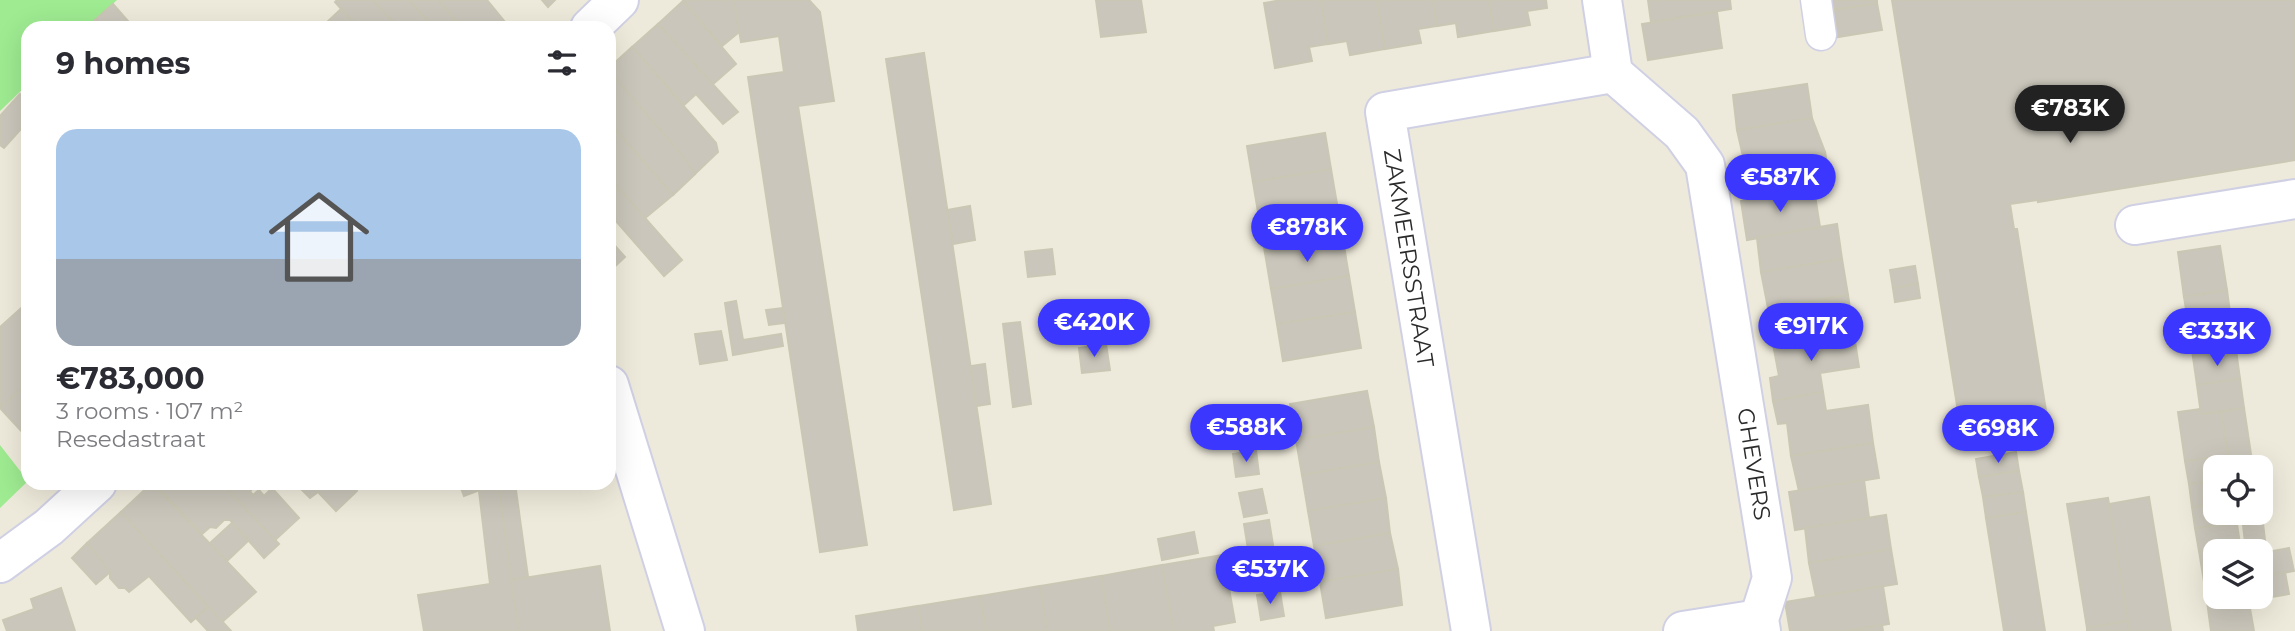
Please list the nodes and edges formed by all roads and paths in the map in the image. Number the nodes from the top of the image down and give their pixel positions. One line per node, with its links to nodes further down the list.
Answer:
1 (619, 0): 4 (street)
2 (1602, 0): 6 (street)
3 (1815, 0): 5 (lane)
4 (597, 21)
5 (1821, 35)
6 (1612, 73): 12 (street, GHEVERS); 14 (street, ZAKMEERSSTRAAT)
7 (2295, 199): 8 (street)
8 (2135, 225)
9 (616, 409): 13 (street)
10 (89, 490): 11 (street)
11 (0, 563)
12 (1760, 625): 15 (street)
13 (685, 631)
14 (1471, 631)
15 (1684, 631)

